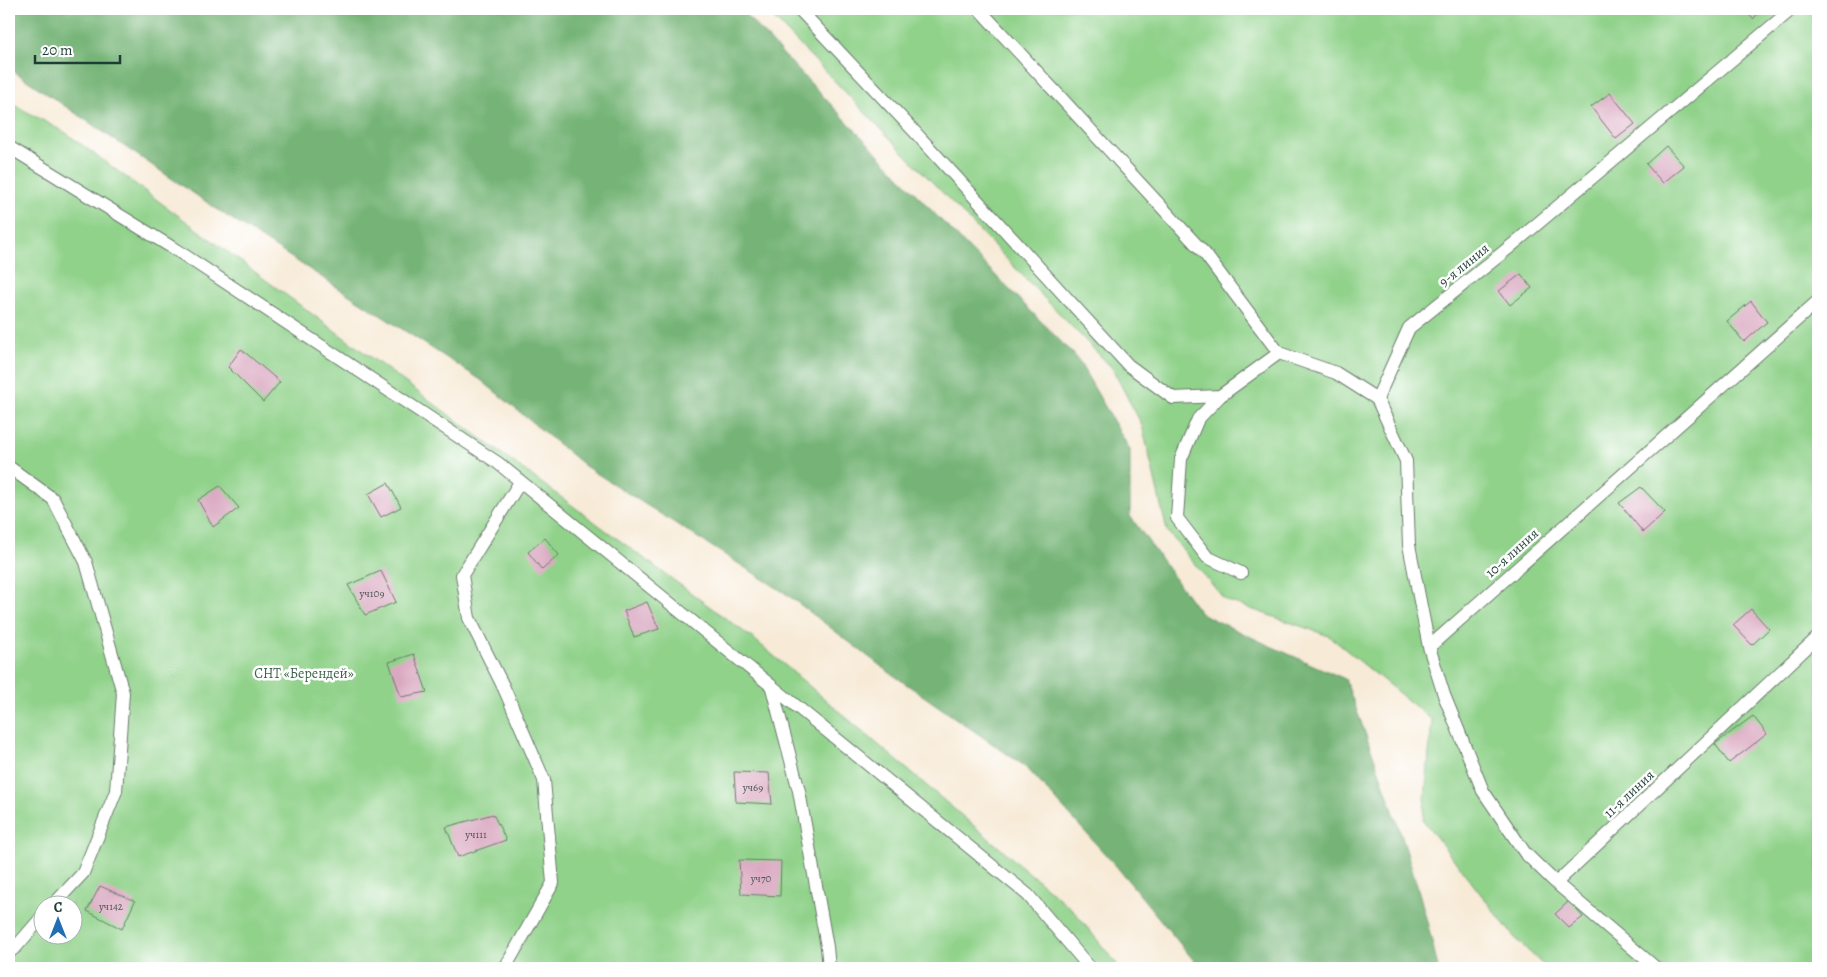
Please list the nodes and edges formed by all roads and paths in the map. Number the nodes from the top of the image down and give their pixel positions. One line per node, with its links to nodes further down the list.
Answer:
1 (799, 9): 7 (lane)
2 (979, 9): 6 (lane)
3 (1792, 9): 8 (lane, 9-я линия)
4 (9, 147): 10 (lane)
5 (1818, 301): 13 (lane, 10-я линия)
6 (1279, 353): 7 (lane); 8 (lane)
7 (1220, 396): 11 (lane)
8 (1377, 399): 13 (lane)
9 (9, 468): 16 (lane)
10 (520, 482): 14 (lane); 19 (lane)
11 (1241, 573)
12 (1818, 637): 15 (lane, 11-я линия)
13 (1429, 647): 15 (lane)
14 (772, 688): 20 (lane); 21 (lane)
15 (1556, 883): 22 (lane)
16 (63, 894)
17 (32, 929): 18 (lane)
18 (9, 952)
19 (505, 968)
20 (829, 968)
21 (1090, 968)
22 (1656, 968)

